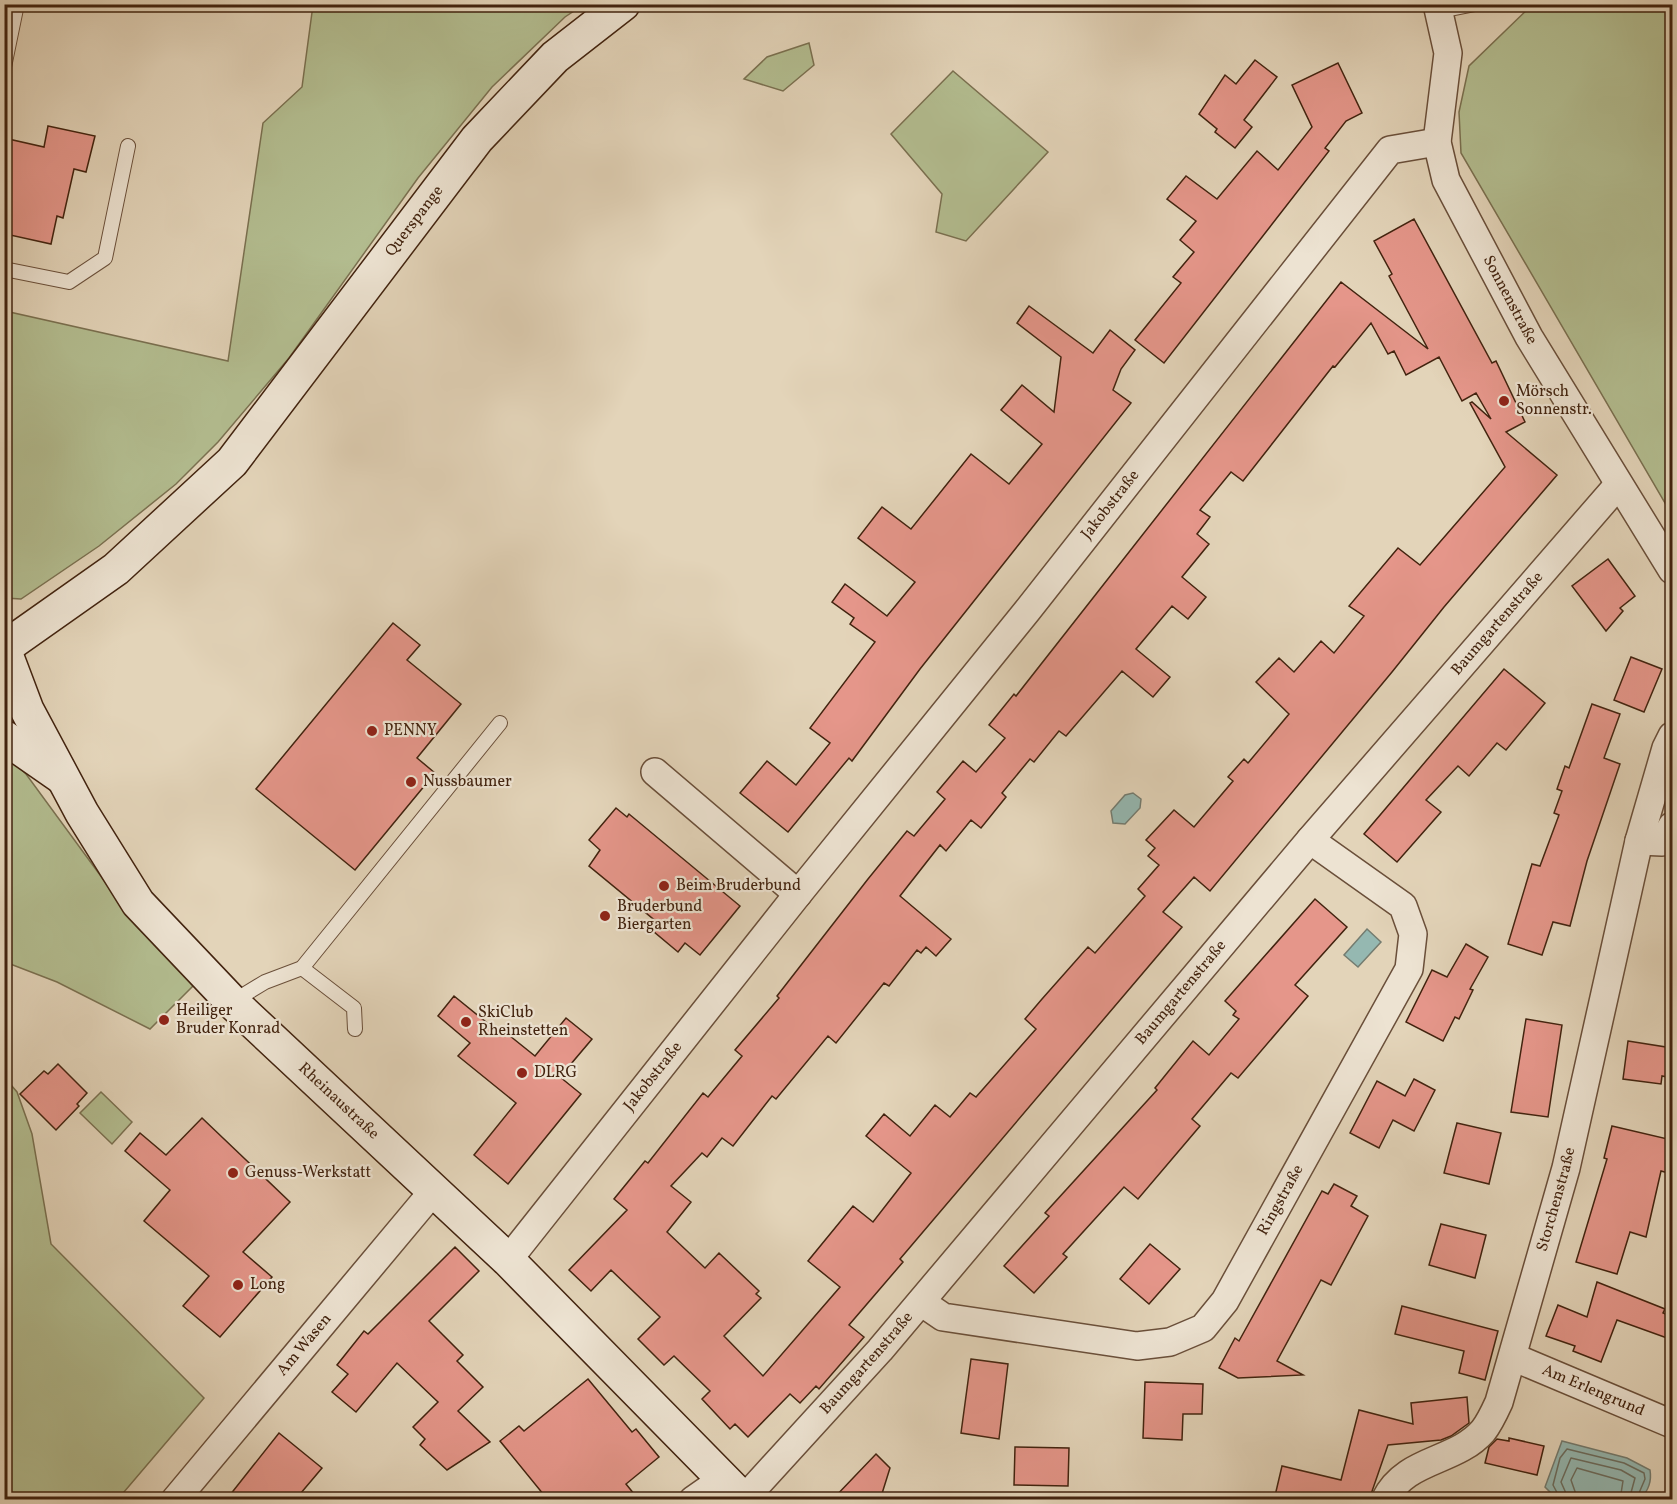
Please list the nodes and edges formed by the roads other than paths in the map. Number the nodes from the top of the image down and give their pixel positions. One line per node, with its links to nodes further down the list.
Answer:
1 (17, 4): 5 (lane)
2 (623, 4): 11 (street, Querspange)
3 (1475, 4): 4 (lane)
4 (1439, 8): 6 (street, Sonnenstraße)
5 (4, 67)
6 (1437, 142): 9 (street, Sonnenstraße); 20 (street, Jakobstraße)
7 (128, 146): 8 (lane)
8 (4, 269)
9 (1618, 485): 10 (street, Sonnenstraße); 18 (street, Baumgartenstraße)
10 (1672, 570)
11 (4, 648): 16 (street, Rheinaustraße)
12 (500, 723): 21 (lane)
13 (1672, 736): 19 (street, Storchenstraße)
14 (4, 737): 16 (street)
15 (655, 772): 20 (street)
16 (64, 778): 22 (street, Rheinaustraße)
17 (1672, 826): 19 (street)
18 (1310, 840): 26 (street, Baumgartenstraße); 26 (street, Ringstraße)
19 (1639, 841): 27 (street, Storchenstraße)
20 (798, 894): 25 (street, Jakobstraße)
21 (302, 968): 22 (lane); 23 (lane)
22 (232, 1002): 24 (street, Rheinaustraße)
23 (355, 1029)
24 (435, 1190): 25 (street, Rheinaustraße); 30 (street, Am Wasen)
25 (508, 1260): 29 (street, Rheinaustraße)
26 (921, 1302): 29 (street, Baumgartenstraße)
27 (1513, 1358): 28 (street, Am Erlengrund); 32 (street, Storchenstraße)
28 (1672, 1424)
29 (737, 1492): 31 (street, Baumgartenstraße)
30 (175, 1500)
31 (693, 1500)
32 (1385, 1500)

